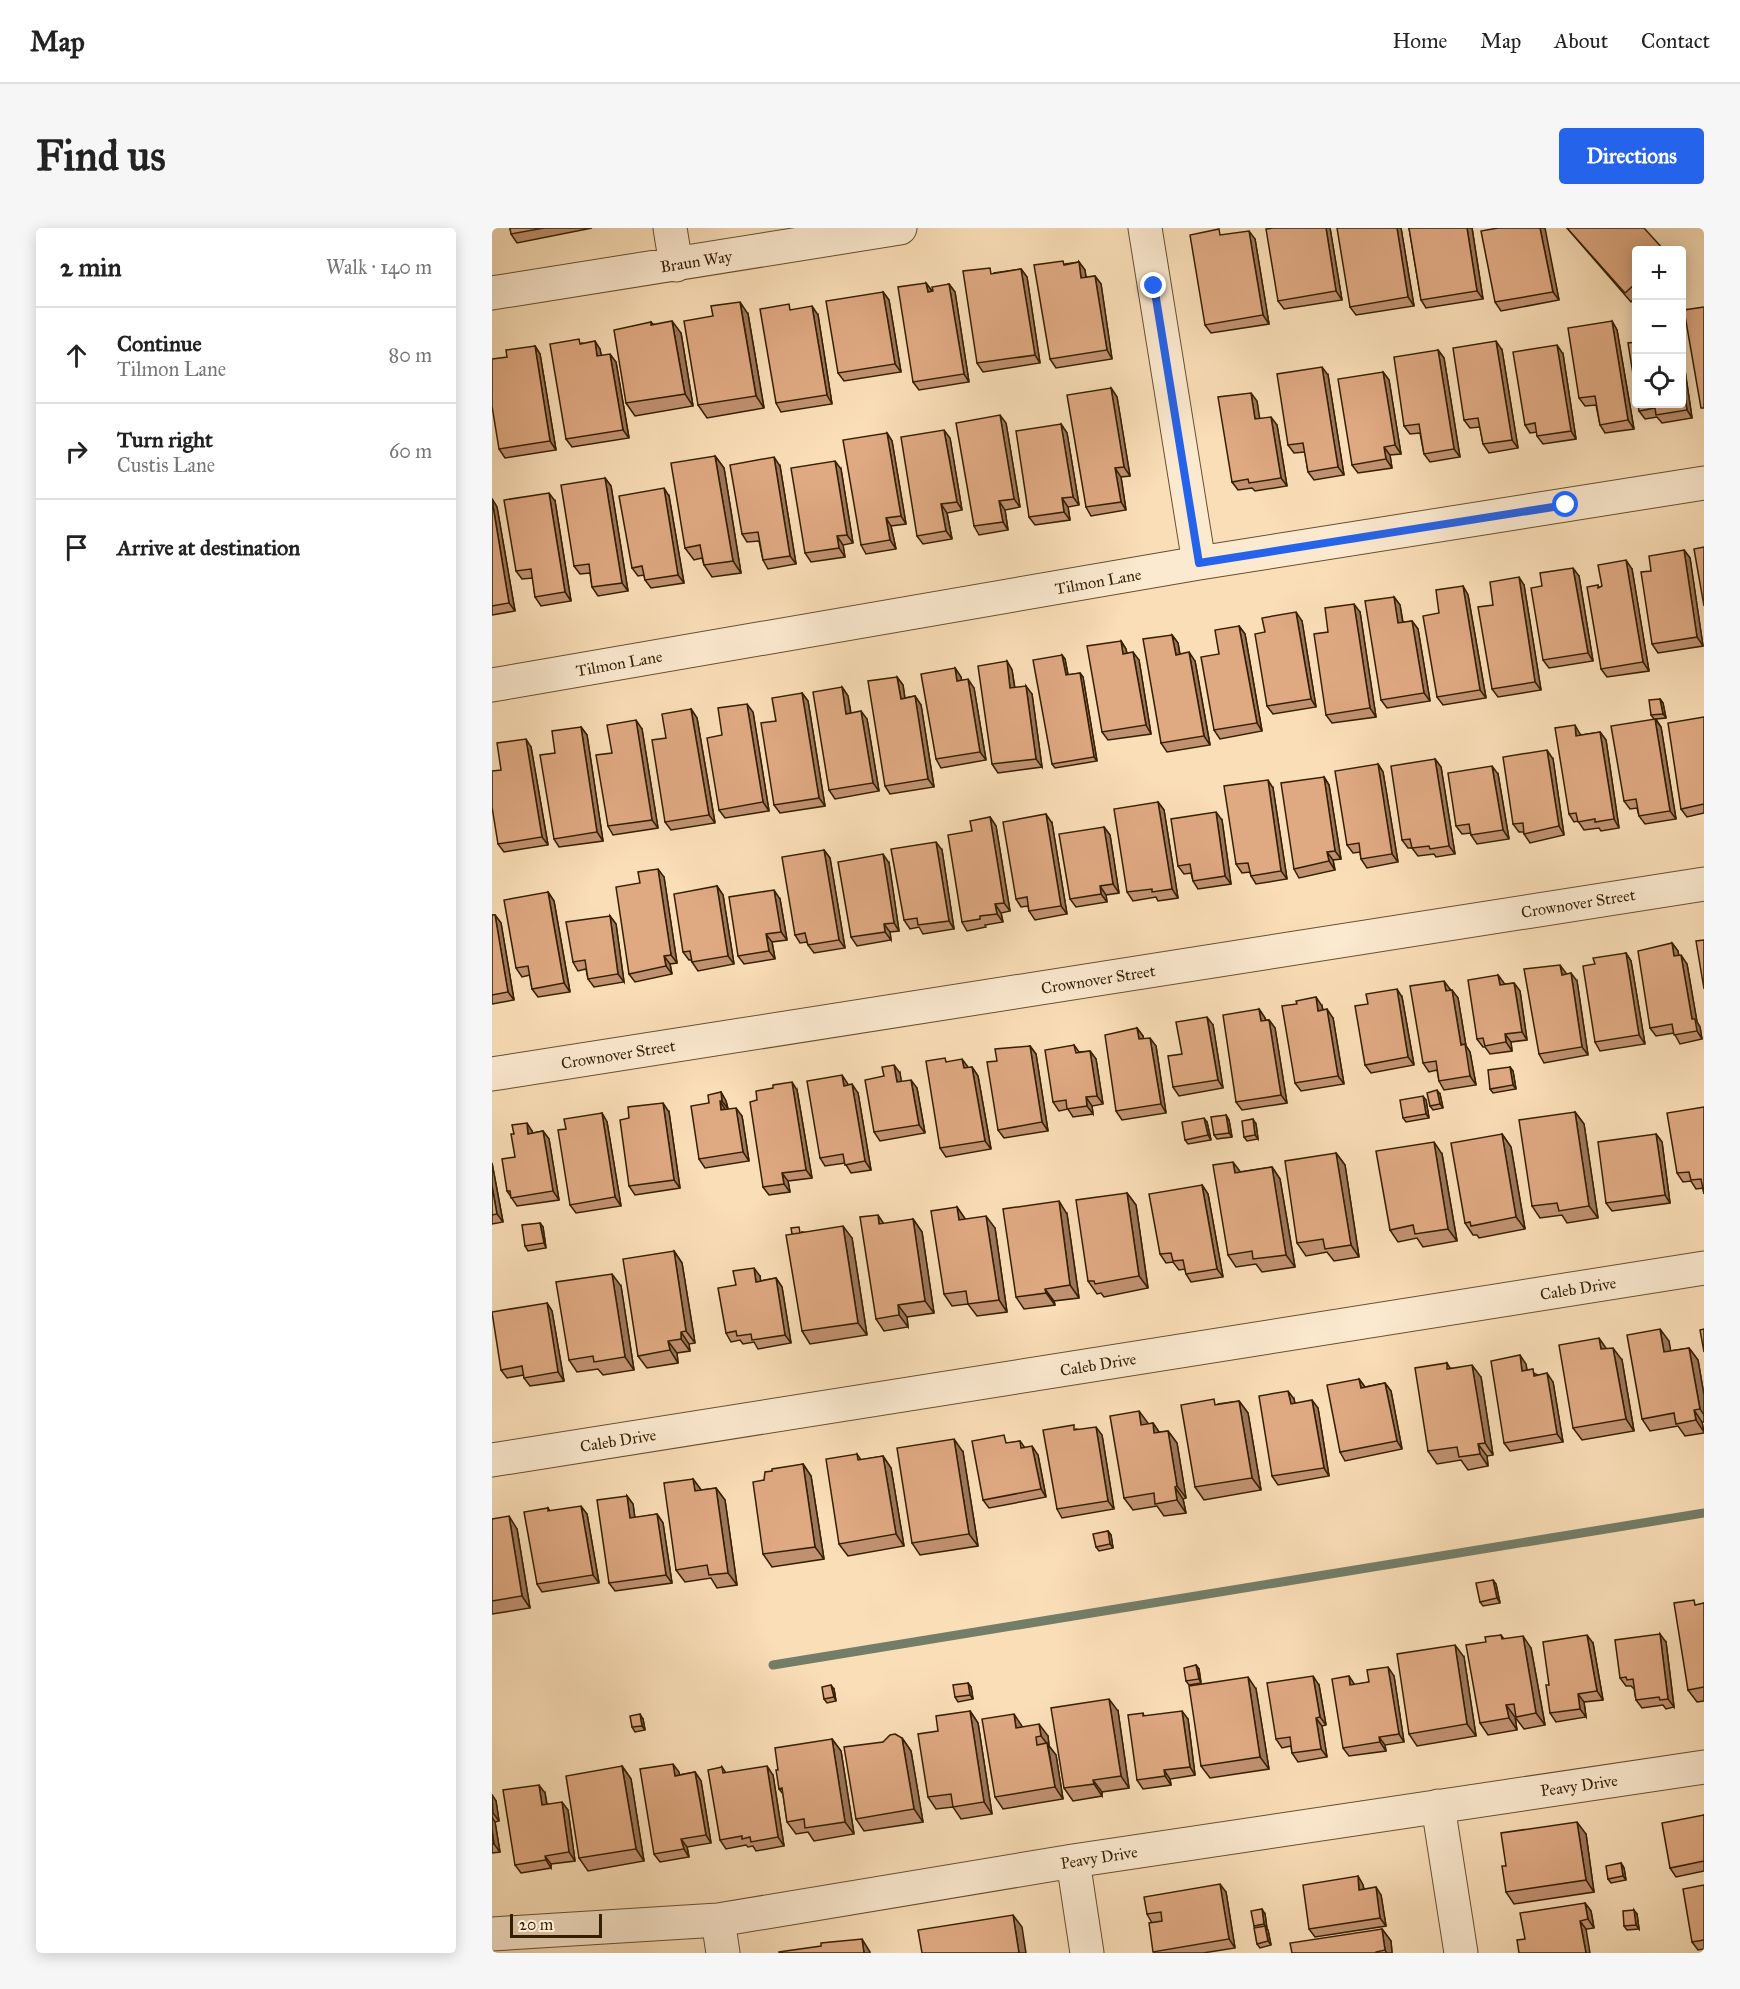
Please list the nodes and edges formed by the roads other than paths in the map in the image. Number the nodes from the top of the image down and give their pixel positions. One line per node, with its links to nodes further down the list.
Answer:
1 (670, 228): 4 (street)
2 (900, 228): 4 (street, Braun Way)
3 (1145, 228): 7 (street)
4 (676, 265): 5 (street, Braun Way)
5 (492, 293)
6 (1704, 483): 7 (street, Tilmon Lane)
7 (1199, 563): 8 (street, Tilmon Lane)
8 (492, 685)
9 (1704, 884): 10 (street, Crownover Street)
10 (492, 1074)
11 (1704, 1268): 12 (street, Caleb Drive)
12 (492, 1460)
13 (1704, 1767): 14 (street, Peavy Drive)
14 (1438, 1806): 15 (street, Peavy Drive); 20 (street)
15 (1073, 1861): 16 (street, Peavy Drive); 19 (street)
16 (718, 1920): 17 (street, Peavy Drive); 18 (street)
17 (512, 1940)
18 (723, 1953)
19 (1087, 1953)
20 (1461, 1953)

